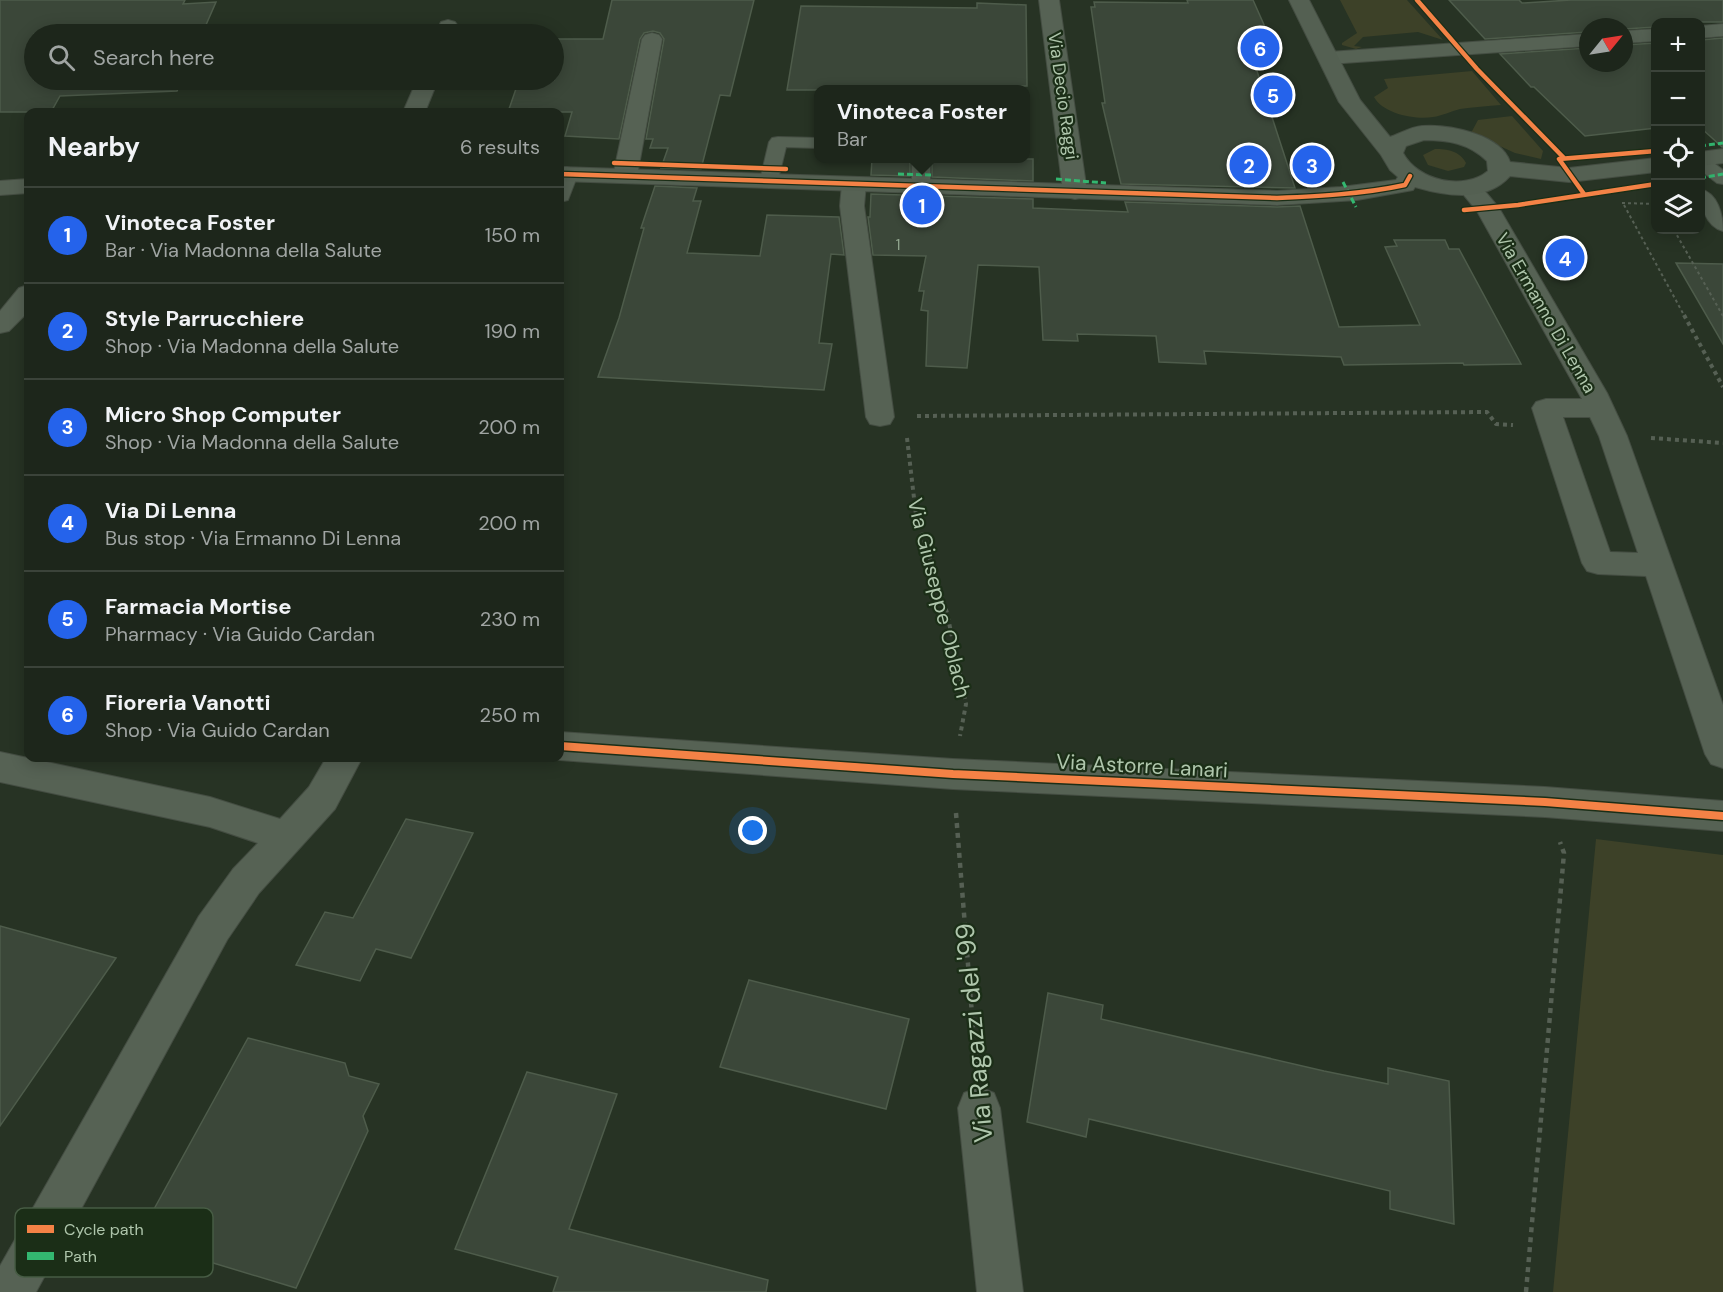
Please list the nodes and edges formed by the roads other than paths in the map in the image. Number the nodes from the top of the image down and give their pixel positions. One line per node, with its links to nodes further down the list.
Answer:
1 (1049, 0): 32 (street, Via Decio Raggi)
2 (1299, 0): 9 (street)
3 (1723, 30): 4 (street)
4 (1705, 32)
5 (1651, 35): 6 (street)
6 (1633, 36)
7 (652, 39): 22 (street)
8 (1579, 41): 9 (street)
9 (1329, 58): 12 (street)
10 (423, 90): 11 (street)
11 (416, 108)
12 (1358, 112): 13 (street); 15 (street)
13 (1412, 135): 15 (street); 21 (street)
14 (814, 143): 25 (lane)
15 (1392, 153): 23 (street)
16 (1723, 156): 17 (street)
17 (1705, 159)
18 (921, 163): 29 (lane)
19 (1705, 163): 24 (lane)
20 (1651, 166): 21 (street)
21 (1501, 168): 31 (street)
22 (625, 176): 25 (street); 26 (street)
23 (1410, 176): 31 (street); 32 (street)
24 (1723, 179)
25 (769, 180): 27 (street)
26 (564, 181)
27 (854, 184): 29 (street); 38 (street)
28 (24, 186): 30 (street)
29 (921, 187): 32 (street)
30 (0, 188)
31 (1470, 188): 37 (street, Via Ermanno Di Lenna)
32 (1075, 192)
33 (1705, 200): 34 (lane)
34 (1723, 225)
35 (24, 300): 36 (street)
36 (0, 325)
37 (1601, 408): 39 (street, Via Ermanno Di Lenna); 39 (street, Via Ermanno Di Lenna)
38 (880, 417)
39 (1658, 565): 41 (street, Via Ermanno Di Lenna)
40 (564, 746): 44 (street, Via Astorre Lanari)
41 (1723, 754)
42 (342, 762): 45 (street)
43 (0, 767): 45 (street)
44 (1723, 816)
45 (285, 838): 47 (street)
46 (979, 1108): 50 (street, Via Ragazzi del '99)
47 (58, 1208)
48 (19, 1277): 49 (street)
49 (11, 1292)
50 (1000, 1292)

